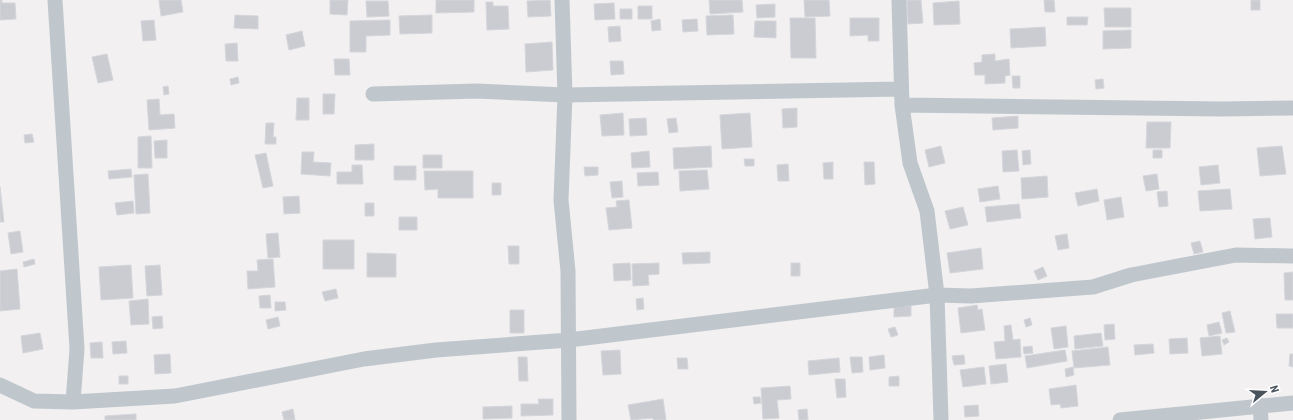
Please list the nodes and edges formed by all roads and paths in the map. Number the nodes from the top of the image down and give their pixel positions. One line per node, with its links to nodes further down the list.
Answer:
1 (54, 0): 13 (street)
2 (562, 0): 6 (street)
3 (899, 0): 4 (street)
4 (901, 89): 6 (street); 7 (street)
5 (373, 94): 6 (street)
6 (565, 95): 11 (street)
7 (902, 105): 8 (street); 10 (street)
8 (1293, 108)
9 (1293, 256): 10 (street)
10 (937, 295): 11 (street); 17 (street)
11 (569, 340): 13 (street); 16 (street)
12 (0, 385): 13 (street)
13 (73, 402)
14 (1293, 403): 15 (street)
15 (1260, 413): 18 (street)
16 (569, 420)
17 (941, 420)
18 (1120, 420)

